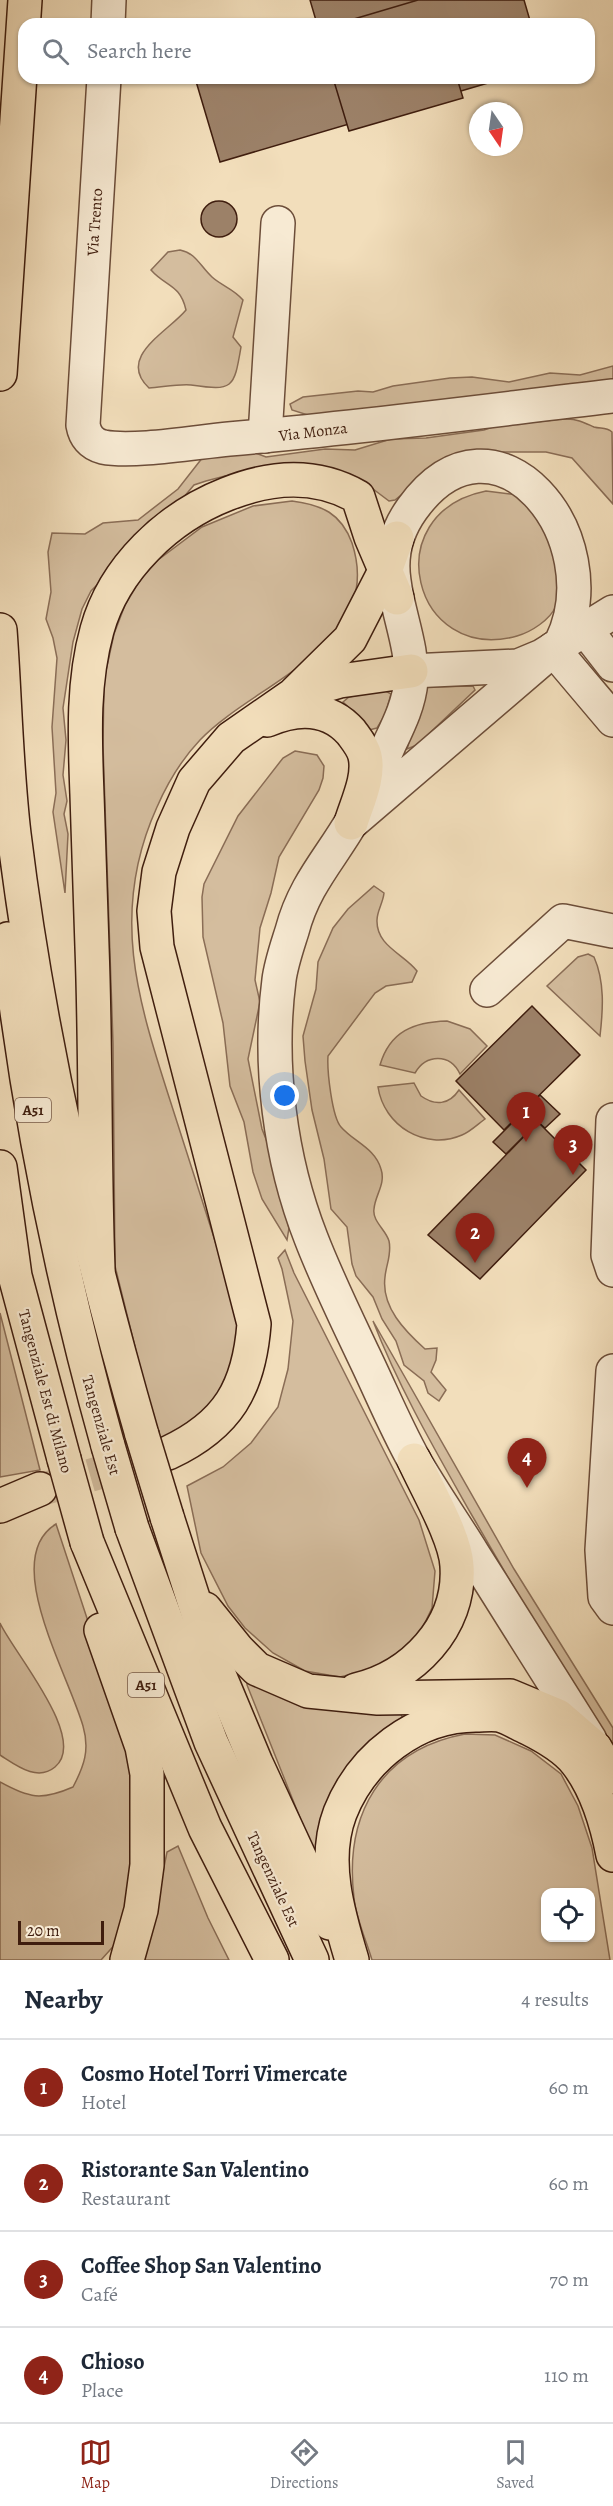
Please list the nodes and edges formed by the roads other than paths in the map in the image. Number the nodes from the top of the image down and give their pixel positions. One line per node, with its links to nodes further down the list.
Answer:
1 (25, 0): 3 (main road)
2 (109, 0): 4 (street)
3 (24, 18)
4 (108, 18)
5 (19, 84): 9 (main road)
6 (104, 84): 8 (street, Via Trento)
7 (278, 223): 11 (street)
8 (84, 365): 11 (street, Via Monza)
9 (0, 374)
10 (613, 396): 11 (street, Via Monza)
11 (265, 436)
12 (397, 538): 13 (main road); 17 (street)
13 (391, 584): 19 (street); 20 (street); 21 (main road); 31 (main road)
14 (613, 612): 15 (street)
15 (585, 629): 17 (street); 18 (street)
16 (0, 630): 31 (main road)
17 (553, 649): 19 (street); 22 (street); 24 (street)
18 (613, 665)
19 (496, 668): 20 (street)
20 (411, 671): 21 (main road); 24 (street)
21 (293, 695): 23 (main road)
22 (613, 720)
23 (231, 738): 24 (main road); 35 (main road)
24 (351, 823): 36 (street)
25 (0, 859): 48 (main road, Tangenziale Est / A51, bridge)
26 (613, 931): 27 (street)
27 (487, 990)
28 (613, 1120): 32 (street)
29 (0, 1167): 33 (main road, Tangenziale Est di Milano / A51)
30 (0, 1241): 33 (main road)
31 (98, 1269): 40 (main road, bridge)
32 (613, 1270)
33 (15, 1276): 39 (main road, Tangenziale Est di Milano / A51, bridge)
34 (613, 1371): 41 (street)
35 (168, 1454)
36 (414, 1460): 42 (main road); 43 (street)
37 (0, 1494): 38 (main road)
38 (0, 1506)
39 (87, 1542): 46 (main road); 47 (main road, A51)
40 (194, 1594): 42 (main road); 49 (main road)
41 (613, 1608)
42 (308, 1691): 43 (main road)
43 (595, 1748): 44 (main road)
44 (613, 1777)
45 (613, 1855): 50 (main road)
46 (126, 1957)
47 (272, 1960)
48 (312, 1960)
49 (347, 1960)
50 (352, 1960)

